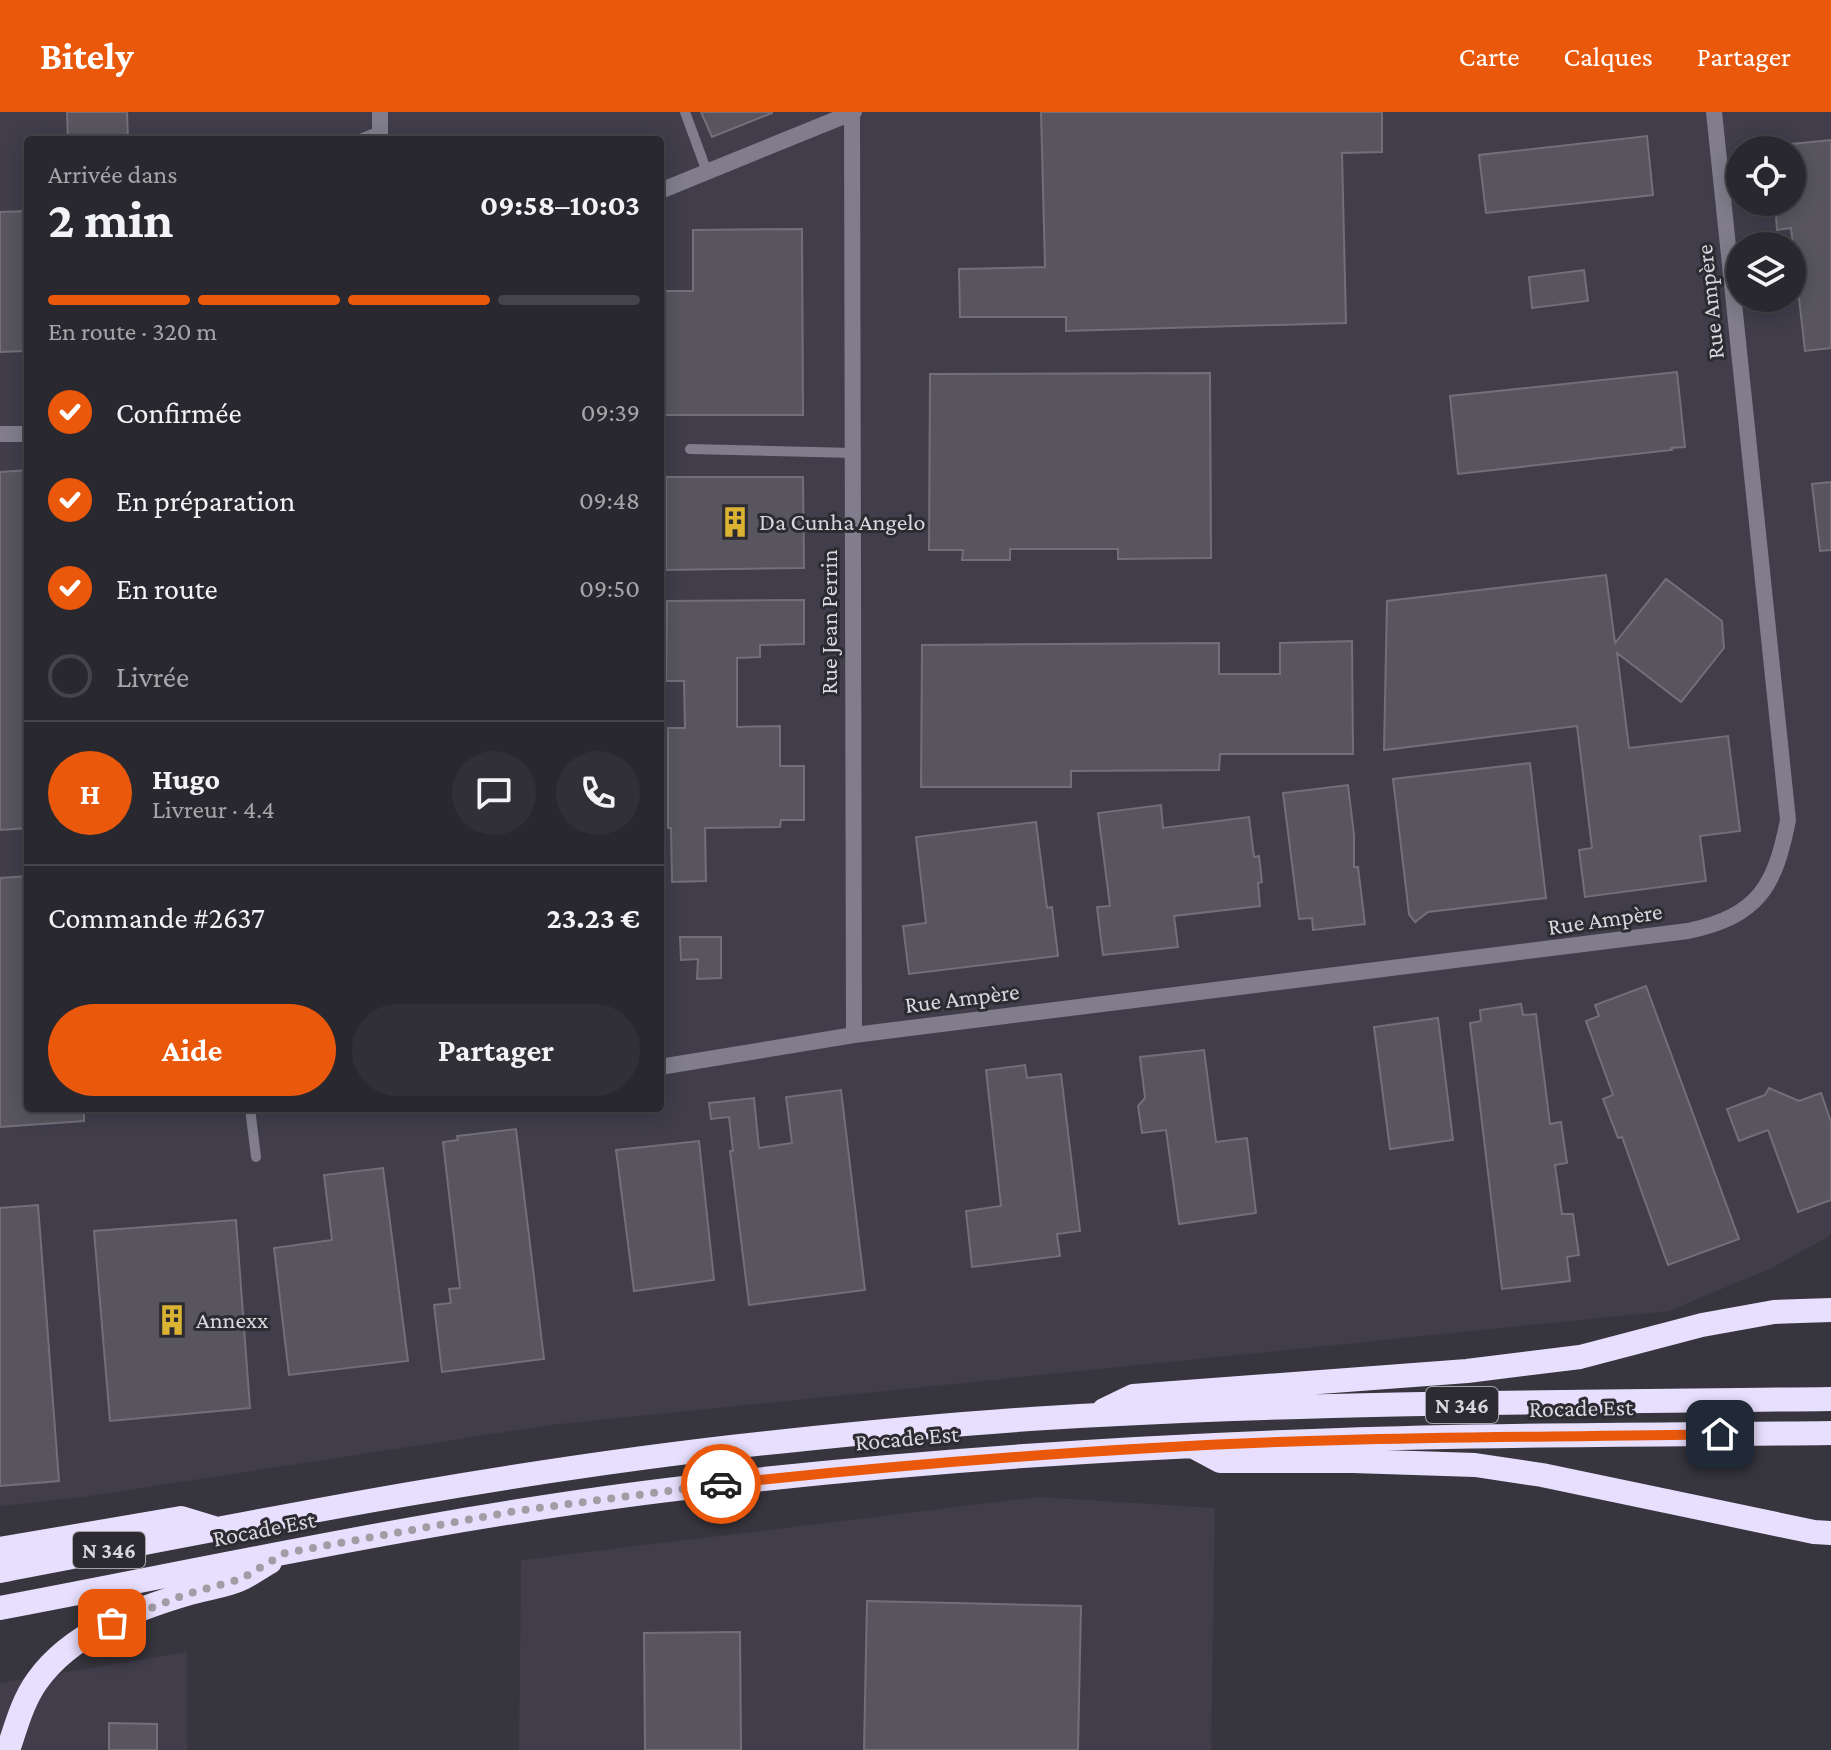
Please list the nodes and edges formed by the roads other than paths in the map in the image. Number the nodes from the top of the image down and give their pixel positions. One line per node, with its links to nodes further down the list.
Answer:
1 (380, 112): 5 (street)
2 (685, 112): 6 (lane)
3 (853, 112): 6 (street); 11 (street, Rue Jean Perrin)
4 (1714, 112): 12 (street, Rue Ampère)
5 (381, 136)
6 (707, 172): 7 (street)
7 (664, 189)
8 (0, 434): 9 (street)
9 (24, 434)
10 (690, 449): 11 (lane)
11 (853, 453): 12 (street, Rue Jean Perrin)
12 (854, 1035): 13 (street, Rue Ampère)
13 (664, 1066)
14 (250, 1112): 15 (lane)
15 (256, 1157)
16 (1831, 1310): 18 (highway)
17 (1831, 1399): 18 (highway, Rocade Est / N 346)
18 (1094, 1415): 21 (highway, Rocade Est / N 346)
19 (1831, 1433): 20 (highway, Rocade Est / N 346)
20 (1191, 1446): 22 (highway); 24 (highway, Rocade Est / N 346)
21 (217, 1529): 23 (highway); 25 (highway, Rocade Est / N 346)
22 (1831, 1533)
23 (0, 1549)
24 (285, 1553): 26 (highway, Rocade Est / N 346); 27 (highway)
25 (0, 1571)
26 (0, 1608)
27 (8, 1750)

